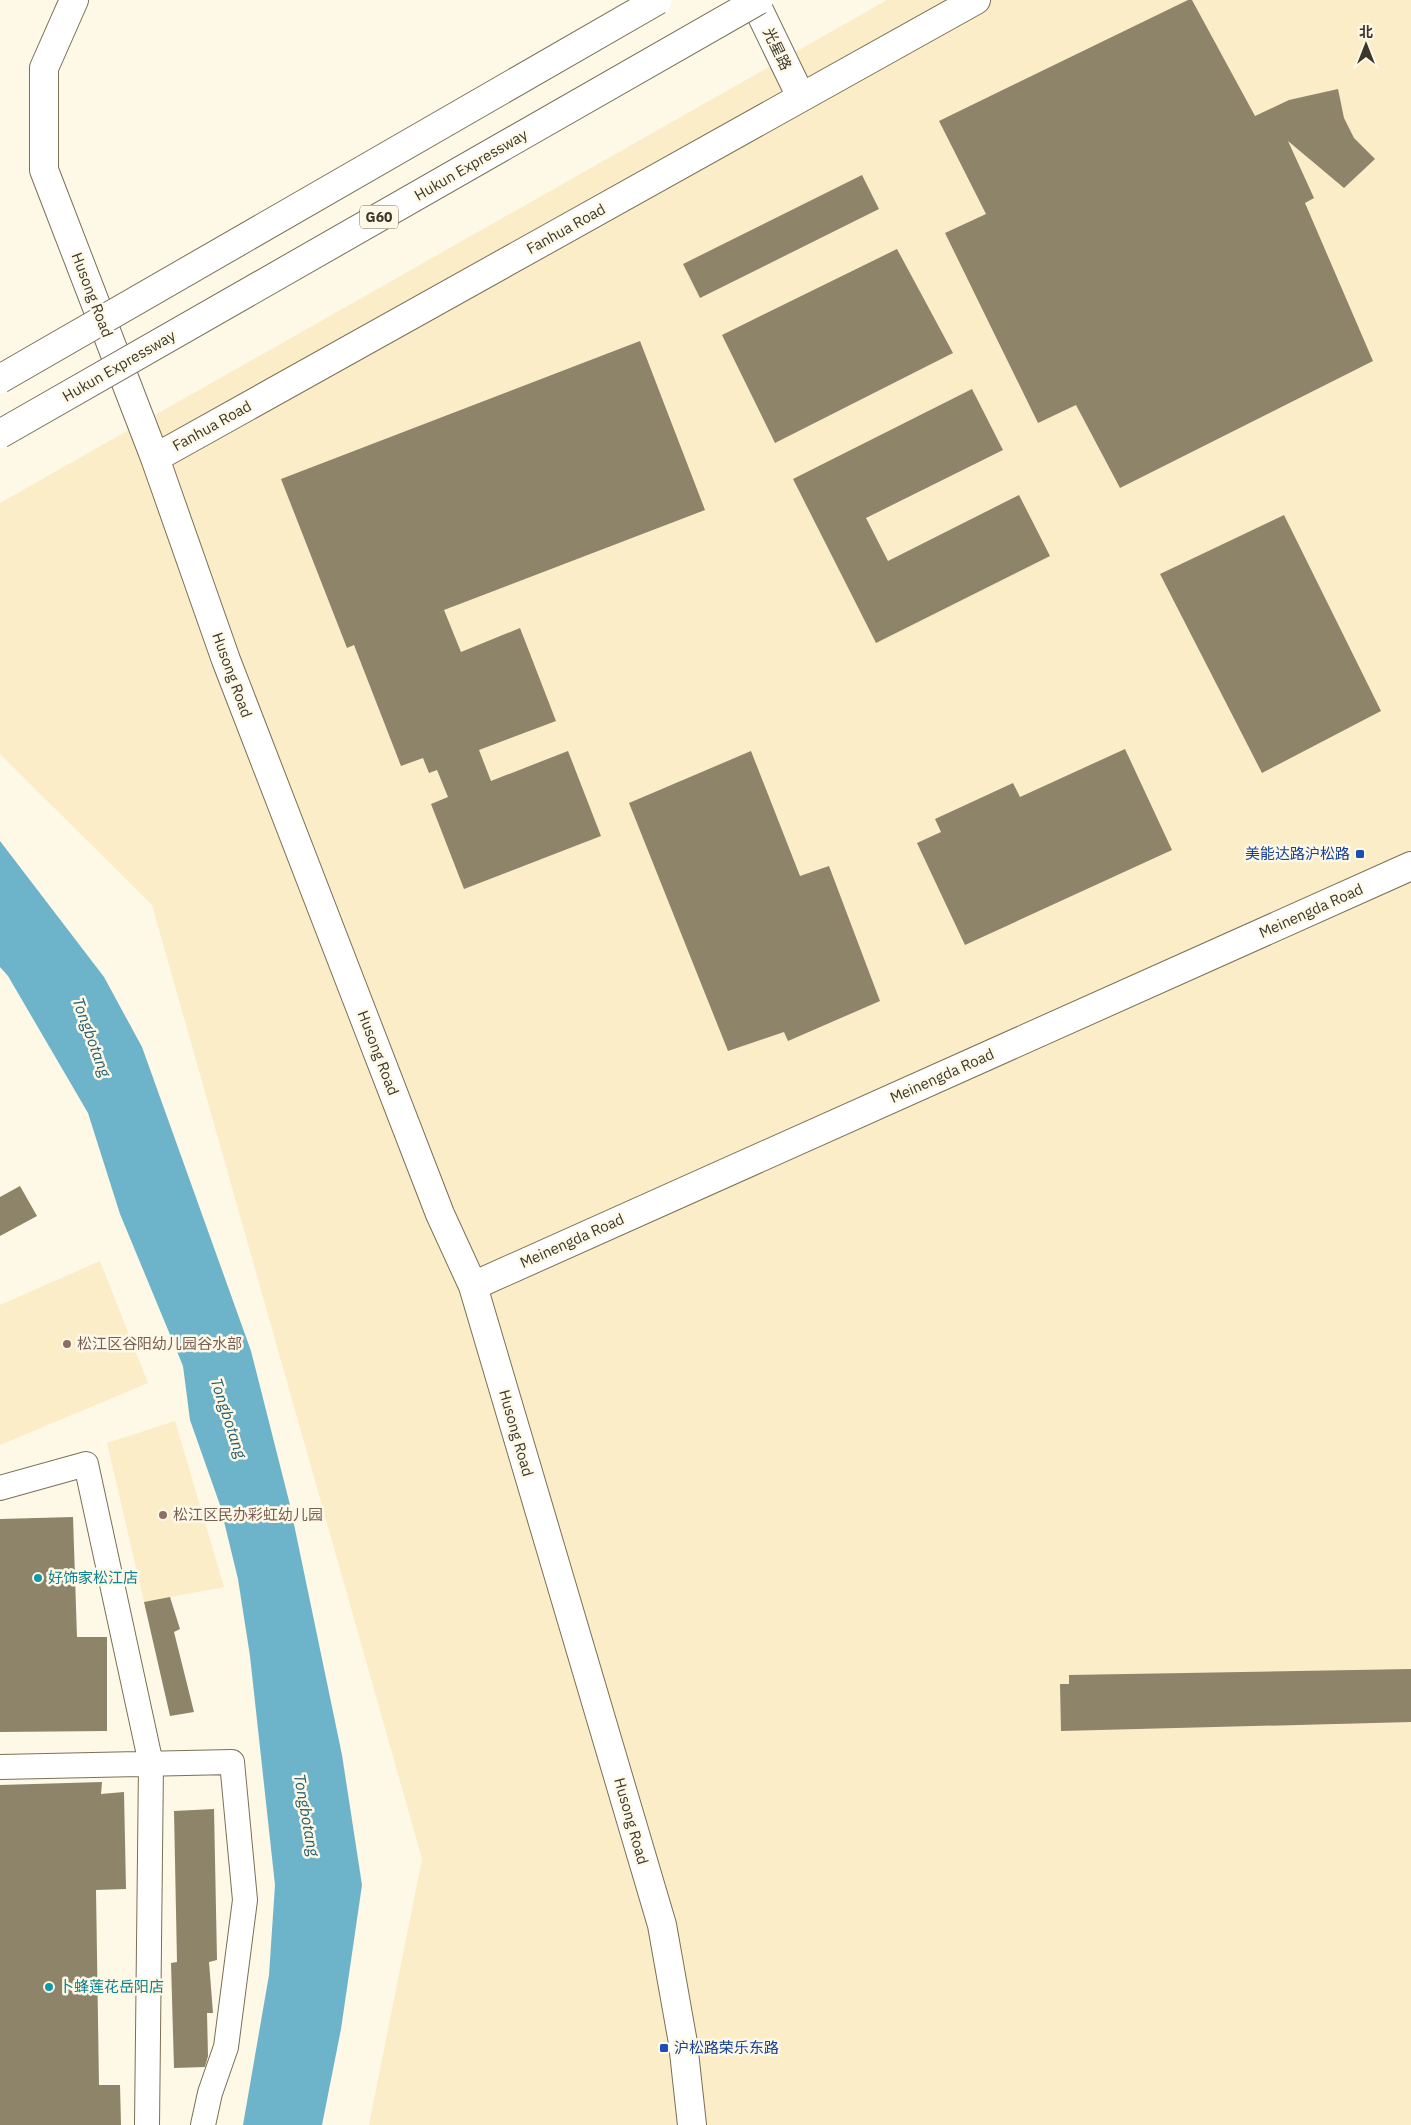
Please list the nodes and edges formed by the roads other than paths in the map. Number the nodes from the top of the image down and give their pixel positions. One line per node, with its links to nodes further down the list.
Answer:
1 (74, 0): 9 (main road, Husong Road)
2 (658, 0): 7 (main road, bridge)
3 (754, 0): 6 (main road, 光星路)
4 (759, 0): 8 (main road, Hukun Expressway / G60, bridge)
5 (976, 0): 6 (main road, Fanhua Road)
6 (801, 97): 9 (main road, Fanhua Road)
7 (0, 378)
8 (0, 434)
9 (155, 458): 11 (main road, Husong Road)
10 (1411, 866): 11 (main road, Meinengda Road)
11 (473, 1286): 17 (main road, Husong Road)
12 (0, 1488): 13 (street)
13 (151, 1764): 14 (street); 15 (street); 16 (street)
14 (0, 1768)
15 (147, 2125)
16 (204, 2125)
17 (692, 2125)

